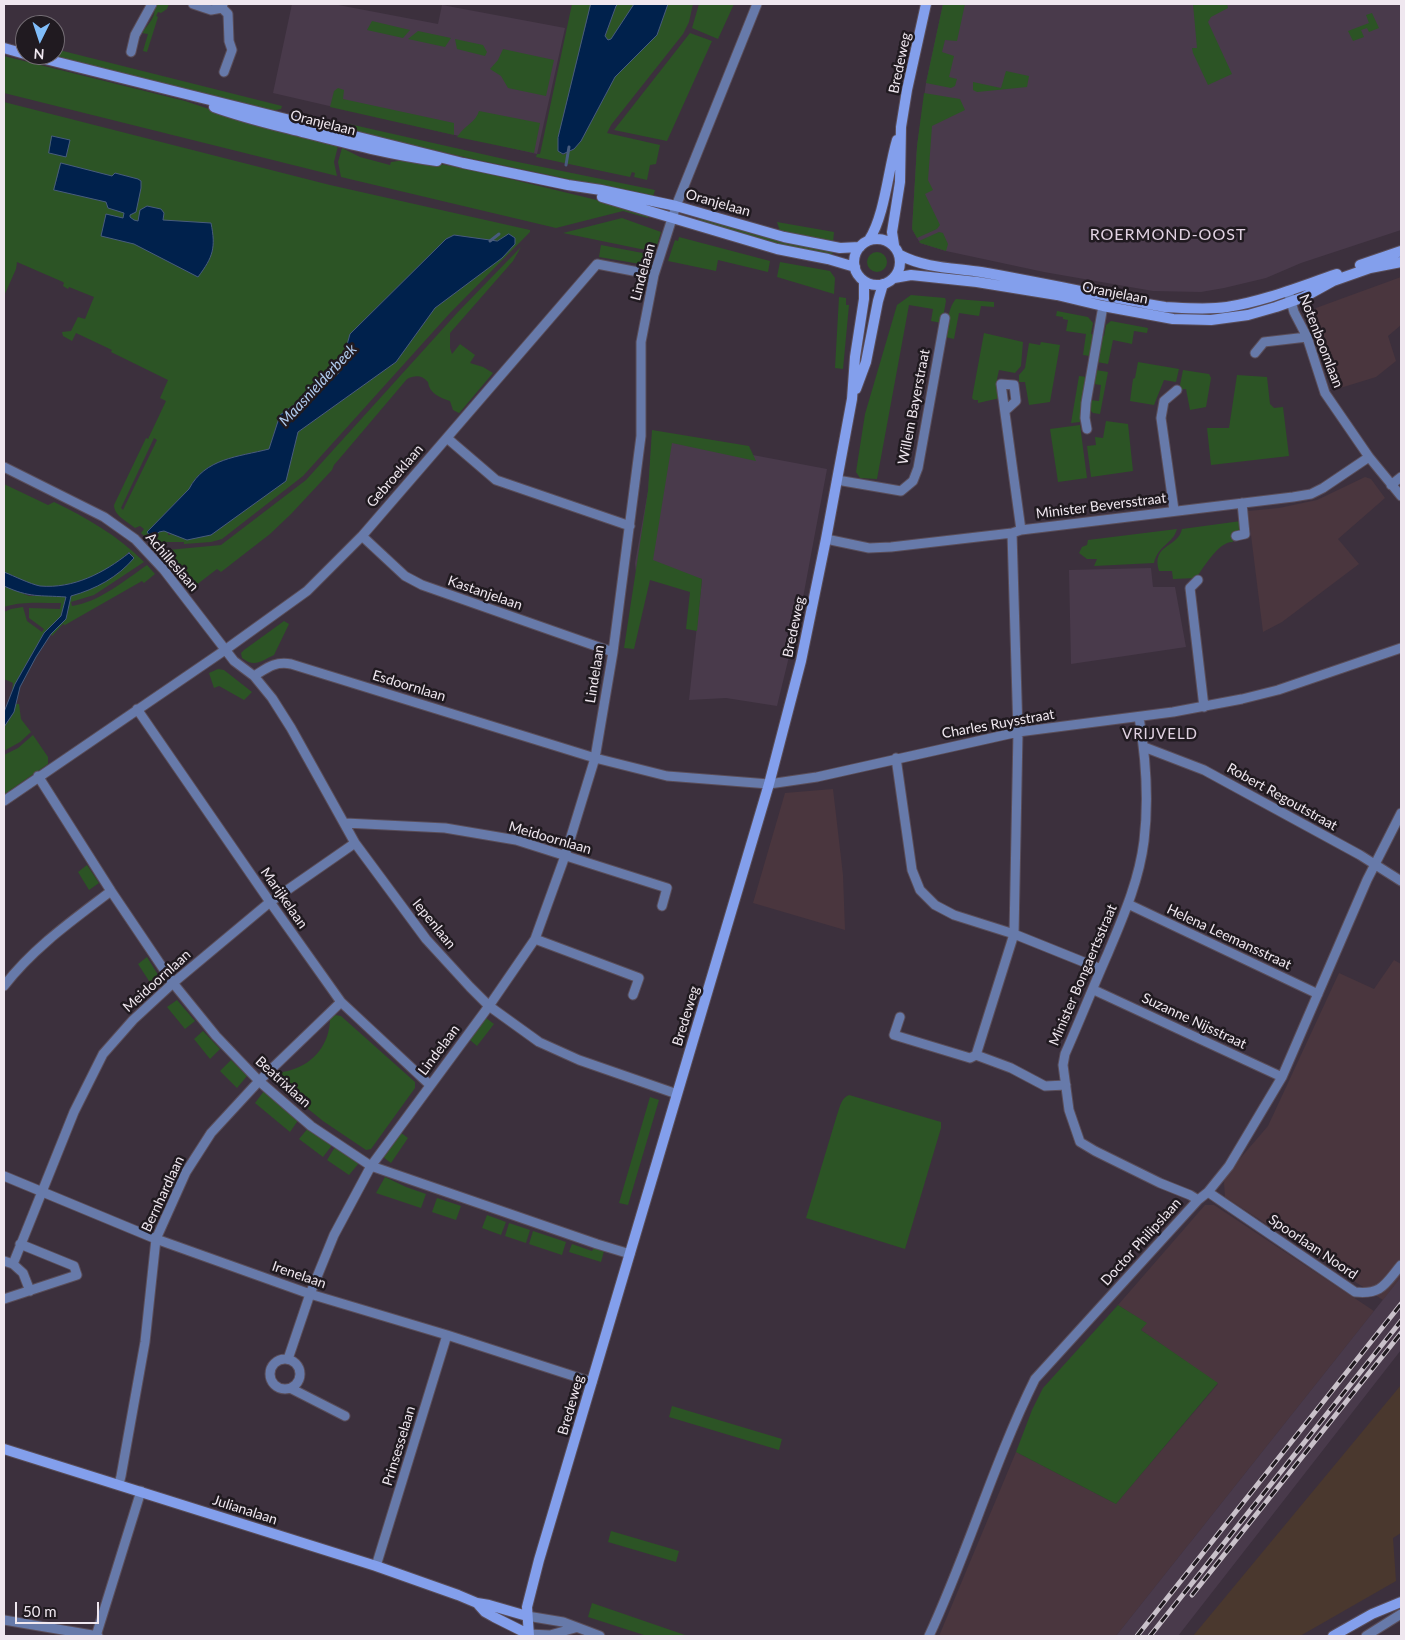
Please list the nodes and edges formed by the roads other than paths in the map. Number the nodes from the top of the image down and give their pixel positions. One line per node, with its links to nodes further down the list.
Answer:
1 (152, 4): 6 (street)
2 (194, 4): 5 (street)
3 (757, 4): 11 (street, Lindelaan)
4 (926, 4): 9 (street, Bredeweg)
5 (222, 6): 8 (street)
6 (131, 52)
7 (65, 64): 10 (street, Oranjelaan)
8 (224, 72)
9 (901, 127): 13 (street, Bredeweg); 14 (street, Bredeweg)
10 (568, 186): 11 (street, Oranjelaan); 12 (street, Oranjelaan)
11 (678, 201): 12 (street, Lindelaan); 15 (street, Oranjelaan)
12 (673, 217): 19 (street, Oranjelaan); 20 (street, Lindelaan)
13 (869, 240): 14 (street); 15 (street)
14 (894, 246): 17 (street)
15 (860, 247): 19 (street)
16 (1401, 250): 24 (street, Oranjelaan)
17 (900, 255): 21 (street); 26 (street, Oranjelaan)
18 (1401, 262): 24 (street, Oranjelaan)
19 (855, 266): 22 (street)
20 (654, 275): 35 (street, Gebroeklaan); 44 (street, Lindelaan)
21 (894, 278): 23 (street); 25 (street, Oranjelaan)
22 (864, 281): 23 (street); 32 (street, Bredeweg)
23 (883, 284): 32 (street, Bredeweg)
24 (1290, 296): 26 (street, Oranjelaan); 28 (street, Oranjelaan); 29 (street, Notenboomlaan)
25 (1104, 306): 28 (street, Oranjelaan); 34 (street)
26 (1182, 308): 28 (street)
27 (945, 318): 39 (street, Willem Bayerstraat)
28 (1181, 320)
29 (1306, 337): 30 (street); 36 (street, Notenboomlaan)
30 (1255, 353)
31 (1177, 390): 43 (street)
32 (852, 399): 39 (street, Bredeweg)
33 (1005, 411): 45 (street)
34 (1087, 428)
35 (447, 438): 44 (street); 46 (street, Gebroeklaan)
36 (1369, 457): 40 (street, Notenboomlaan); 42 (street, Minister Beversstraat)
37 (4, 467): 51 (street, Achilleslaan)
38 (1401, 477): 40 (street)
39 (837, 480): 48 (street, Bredeweg)
40 (1391, 485): 41 (street, Notenboomlaan)
41 (1401, 496)
42 (1242, 503): 43 (street, Minister Beversstraat); 47 (street)
43 (1174, 510): 45 (street, Minister Beversstraat)
44 (630, 526): 52 (street, Lindelaan)
45 (1017, 531): 48 (street, Minister Beversstraat); 57 (street)
46 (362, 536): 51 (street, Gebroeklaan); 52 (street, Kastanjelaan)
47 (1236, 536)
48 (826, 539): 62 (street, Bredeweg)
49 (1198, 580): 54 (street)
50 (1401, 648): 54 (street, Charles Ruysstraat)
51 (225, 650): 53 (street); 55 (street, Gebroeklaan)
52 (613, 652): 59 (street, Lindelaan)
53 (254, 676): 59 (street, Esdoornlaan); 65 (street, Iepenlaan)
54 (1204, 707): 56 (street, Charles Ruysstraat)
55 (137, 709): 61 (street, Gebroeklaan); 71 (street, Marijkelaan)
56 (1139, 717): 57 (street, Charles Ruysstraat); 58 (street, Minister Bongaertsstraat)
57 (1018, 732): 60 (street, Charles Ruysstraat); 74 (street)
58 (1144, 747): 68 (street, Robert Regoutstraat); 72 (street, Minister Bongaertsstraat)
59 (595, 758): 62 (street, Charles Ruysstraat); 67 (street, Lindelaan)
60 (896, 758): 62 (street, Charles Ruysstraat); 74 (street)
61 (38, 776): 63 (street, Gebroeklaan); 70 (street, Beatrixlaan)
62 (770, 784): 90 (street, Bredeweg)
63 (4, 801)
64 (1401, 813): 68 (street, Doctor Philipslaan)
65 (345, 823): 66 (street, Iepenlaan); 67 (street, Meidoornlaan)
66 (355, 843): 71 (street, Meidoornlaan); 83 (street, Iepenlaan)
67 (565, 856): 73 (street, Meidoornlaan); 75 (street, Lindelaan)
68 (1375, 865): 69 (street, Robert Regoutstraat); 80 (street, Doctor Philipslaan)
69 (1401, 881)
70 (111, 890): 77 (street, Beatrixlaan); 78 (street)
71 (270, 902): 77 (street, Meidoornlaan); 82 (street, Marijkelaan)
72 (1128, 904): 76 (street, Minister Bongaertsstraat); 80 (street, Helena Leemansstraat)
73 (662, 906)
74 (1014, 934): 76 (street); 85 (street)
75 (535, 940): 81 (street); 83 (street, Lindelaan)
76 (1101, 969): 79 (street, Minister Bongaertsstraat)
77 (173, 983): 87 (street, Beatrixlaan); 93 (street, Meidoornlaan)
78 (4, 986)
79 (1094, 990): 86 (street, Suzanne Nijsstraat); 89 (street, Minister Bongaertsstraat)
80 (1318, 994): 86 (street, Doctor Philipslaan)
81 (633, 995)
82 (342, 1002): 87 (street, Bernhardlaan); 88 (street, Marijkelaan)
83 (489, 1006): 88 (street, Lindelaan); 90 (street, Iepenlaan)
84 (900, 1017): 85 (street)
85 (976, 1055): 89 (street)
86 (1282, 1077): 94 (street, Doctor Philipslaan)
87 (259, 1081): 91 (street, Beatrixlaan); 96 (street, Bernhardlaan)
88 (430, 1085): 91 (street, Lindelaan)
89 (1066, 1085): 95 (street, Minister Bongaertsstraat)
90 (677, 1094): 98 (street, Bredeweg)
91 (371, 1166): 98 (street, Beatrixlaan); 102 (street, Lindelaan)
92 (4, 1176): 93 (street, Irenelaan)
93 (42, 1192): 96 (street, Irenelaan); 97 (street, Meidoornlaan)
94 (1208, 1192): 95 (street, Doctor Philipslaan); 100 (street, Spoorlaan Noord)
95 (1198, 1200): 122 (street, Doctor Philipslaan)
96 (156, 1238): 102 (street, Irenelaan); 110 (street, Bernhardlaan)
97 (20, 1244): 99 (street, Meidoornlaan); 101 (street)
98 (630, 1254): 106 (street, Bredeweg)
99 (8, 1262): 101 (street)
100 (1401, 1265)
101 (30, 1291): 103 (street)
102 (310, 1294): 104 (street, Irenelaan); 105 (street, Lindelaan)
103 (4, 1299)
104 (447, 1335): 106 (street, Irenelaan); 112 (street, Prinsesselaan)
105 (288, 1359): 107 (street); 107 (street)
106 (592, 1382): 116 (street, Bredeweg)
107 (292, 1388): 108 (street)
108 (345, 1416)
109 (4, 1449): 110 (street, Julianalaan)
110 (119, 1484): 111 (street, Julianalaan)
111 (141, 1491): 112 (street, Julianalaan); 120 (street)
112 (376, 1566): 113 (street, Julianalaan)
113 (476, 1603): 116 (street, Julianalaan); 119 (street, Julianalaan)
114 (1401, 1604): 123 (street)
115 (1401, 1614): 124 (street)
116 (527, 1616): 118 (street); 119 (street, Bredeweg)
117 (4, 1620): 120 (street)
118 (575, 1628): 119 (street); 121 (street)
119 (528, 1635)
120 (97, 1636)
121 (600, 1636)
122 (929, 1636)
123 (1333, 1636)
124 (1366, 1636)

